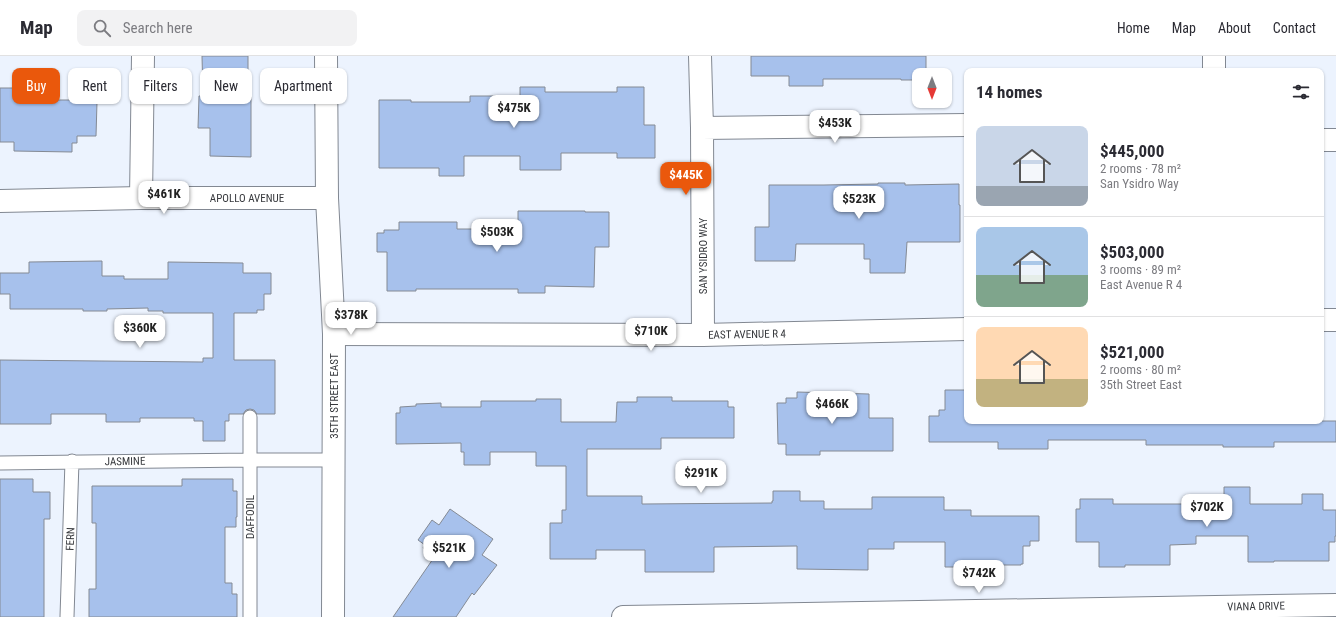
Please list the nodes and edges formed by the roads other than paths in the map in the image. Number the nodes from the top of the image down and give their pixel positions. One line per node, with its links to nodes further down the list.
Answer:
1 (144, 56): 10 (street)
2 (326, 56): 11 (street, 35TH STREET EAST)
3 (700, 56): 7 (street, SAN YSIDRO WAY)
4 (1214, 56): 5 (street)
5 (1214, 68)
6 (964, 125): 7 (street)
7 (702, 128): 17 (street, SAN YSIDRO WAY)
8 (1324, 140): 9 (street)
9 (1336, 140)
10 (141, 198): 11 (street, APOLLO AVENUE); 12 (street, APOLLO AVENUE)
11 (327, 198): 16 (street, 35TH STREET EAST)
12 (0, 201)
13 (1324, 320): 14 (street)
14 (1336, 320)
15 (964, 329): 17 (street, EAST AVENUE R 4)
16 (334, 334): 17 (street, EAST AVENUE R 4); 20 (street, 35TH STREET EAST)
17 (703, 335)
18 (250, 417): 19 (lane, DAFFODIL)
19 (250, 460): 20 (lane, JASMINE); 21 (lane, JASMINE); 25 (lane, DAFFODIL)
20 (334, 460): 26 (street, 35TH STREET EAST)
21 (72, 461): 22 (lane, JASMINE); 24 (lane, FERN)
22 (0, 463)
23 (1336, 605): 27 (street, VIANA DRIVE)
24 (67, 617)
25 (250, 617)
26 (333, 617)
27 (623, 617)

